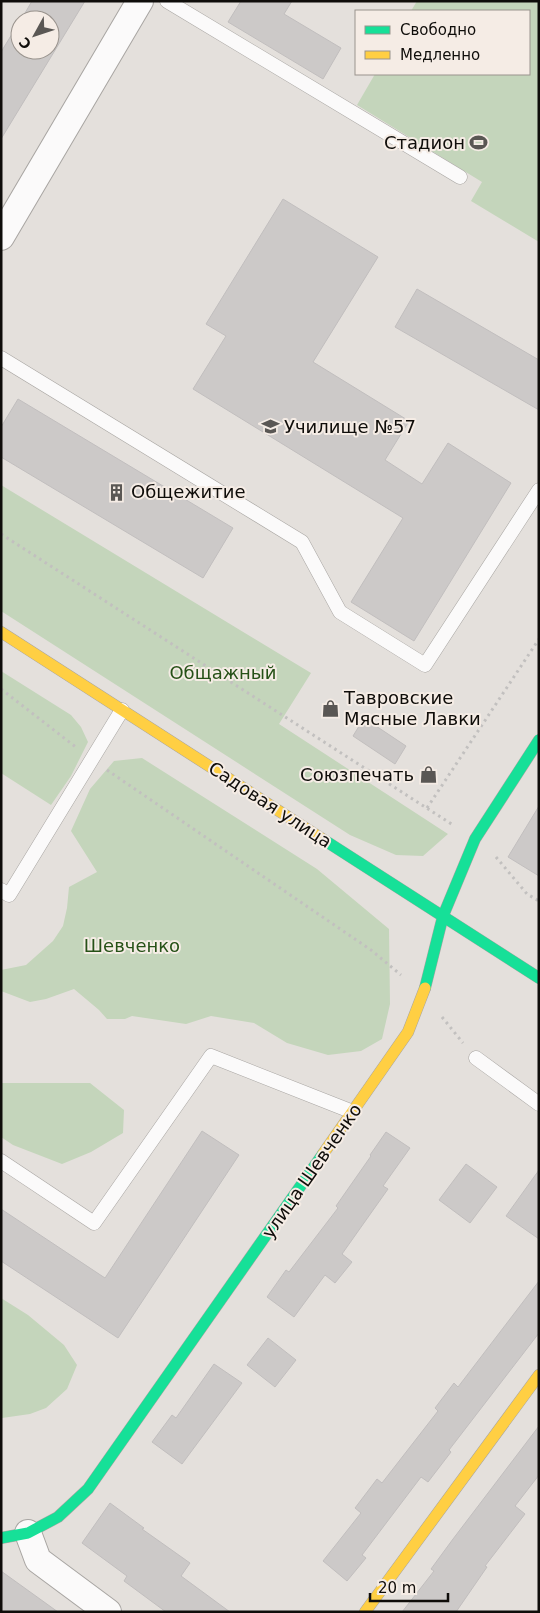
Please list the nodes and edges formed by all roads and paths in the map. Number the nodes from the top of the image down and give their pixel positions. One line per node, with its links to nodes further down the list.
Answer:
1 (140, 1): 4 (street)
2 (167, 1): 3 (lane)
3 (460, 177)
4 (1, 237)
5 (1, 358): 6 (lane)
6 (539, 490)
7 (1, 534): 14 (path)
8 (1, 632): 11 (street, Садовая улица)
9 (539, 639): 14 (path)
10 (1, 688): 13 (path)
11 (122, 710): 13 (lane); 18 (street, Садовая улица)
12 (539, 740): 15 (street, улица Шевченко)
13 (92, 760): 16 (lane); 20 (path)
14 (427, 808): 15 (path)
15 (475, 840): 17 (path); 18 (street, улица Шевченко)
16 (1, 890)
17 (539, 901)
18 (443, 916): 19 (street, Садовая улица); 20 (street, улица Шевченко)
19 (539, 978)
20 (424, 994): 21 (path); 23 (street, улица Шевченко)
21 (476, 1058): 22 (lane)
22 (539, 1104)
23 (353, 1112): 24 (lane); 26 (street, улица Шевченко)
24 (1, 1161)
25 (539, 1375): 29 (street)
26 (28, 1533): 27 (street, улица Шевченко); 28 (street)
27 (1, 1538)
28 (108, 1612)
29 (365, 1612)

